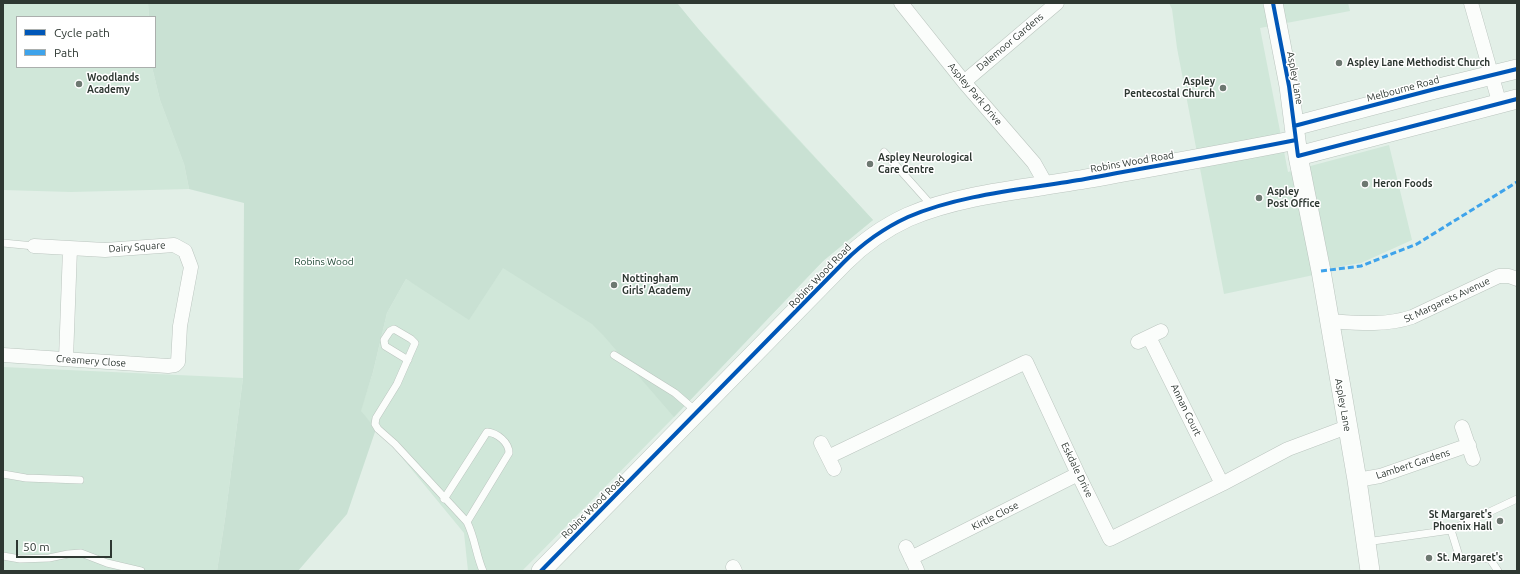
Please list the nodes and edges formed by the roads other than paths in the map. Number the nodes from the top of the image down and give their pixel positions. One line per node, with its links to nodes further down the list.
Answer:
1 (901, 3): 7 (street, Aspley Park Drive)
2 (1057, 3): 7 (street, Dalemoor Gardens)
3 (1273, 3): 9 (street, Aspley Lane)
4 (1471, 3): 6 (street)
5 (1517, 69): 6 (street, Melbourne Road)
6 (1492, 74): 8 (street); 9 (street, Melbourne Road)
7 (964, 82): 11 (street, Aspley Park Drive)
8 (1508, 102): 9 (street)
9 (1296, 141): 11 (street, Robins Wood Road); 17 (street, Aspley Lane)
10 (884, 152): 12 (lane)
11 (1042, 186): 12 (street, Robins Wood Road)
12 (934, 207): 24 (street, Robins Wood Road)
13 (3, 243): 14 (lane)
14 (34, 246): 15 (street, Dairy Square)
15 (70, 249): 21 (street); 23 (street, Dairy Square)
16 (1517, 279): 17 (street, St Margarets Avenue)
17 (1329, 321): 25 (street, Aspley Lane)
18 (1150, 337): 34 (street, Annan Court)
19 (3, 355): 21 (street, Creamery Close)
20 (614, 355): 24 (lane)
21 (66, 359): 23 (street, Creamery Close)
22 (408, 360): 22 (lane); 35 (lane)
23 (178, 362)
24 (697, 412): 44 (street, Robins Wood Road)
25 (1347, 427): 33 (street, Aspley Lane); 34 (street, Eskdale Drive)
26 (1462, 427): 28 (street)
27 (822, 443): 31 (street, Eskdale Drive)
28 (1469, 445): 29 (street); 33 (street, Lambert Gardens)
29 (1474, 459)
30 (3, 474): 32 (lane)
31 (1078, 474): 34 (street, Eskdale Drive); 41 (street, Kirtle Close)
32 (80, 480)
33 (1357, 480): 39 (street, Aspley Lane)
34 (1222, 484)
35 (444, 499): 37 (lane); 37 (lane)
36 (1517, 499): 38 (lane)
37 (466, 522): 43 (lane)
38 (1451, 530): 39 (lane); 46 (lane)
39 (1366, 542): 45 (street, Aspley Lane)
40 (3, 556): 42 (lane)
41 (911, 559)
42 (141, 571)
43 (483, 571)
44 (541, 571)
45 (1370, 571)
46 (1498, 571)

